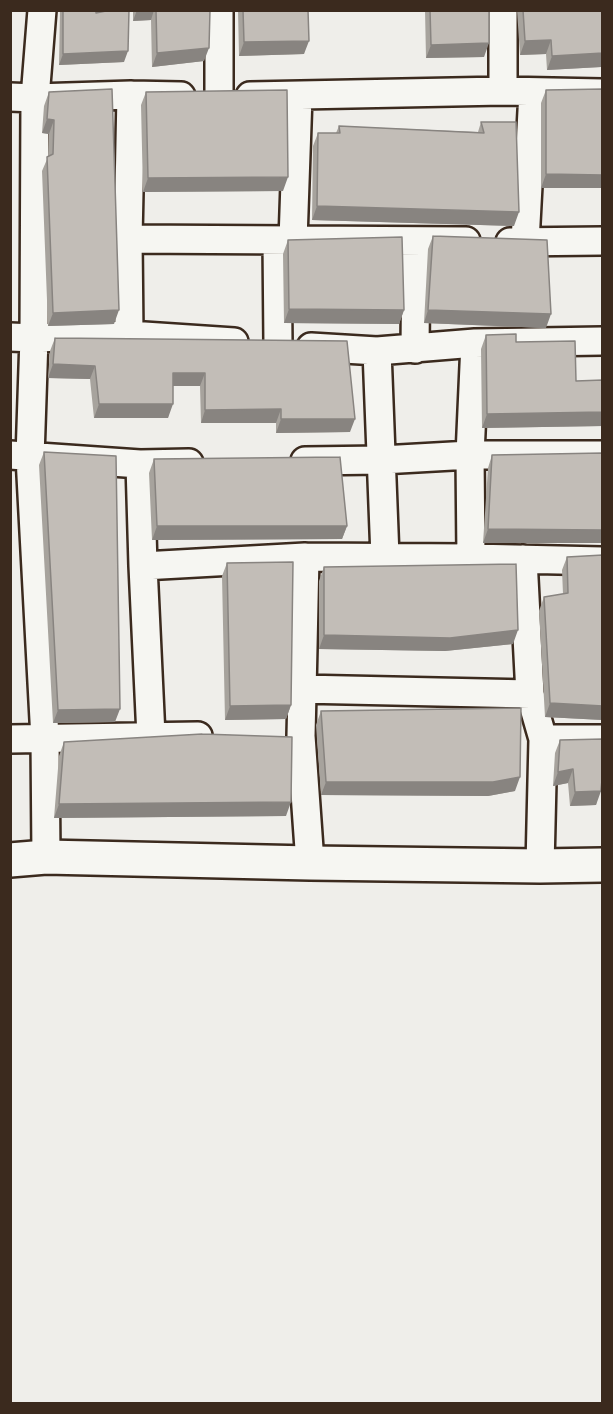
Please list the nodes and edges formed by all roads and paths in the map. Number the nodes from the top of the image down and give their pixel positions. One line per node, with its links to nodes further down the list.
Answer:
1 (42, 10): 10 (street)
2 (219, 10): 8 (street)
3 (503, 10): 4 (street)
4 (503, 91): 5 (street); 9 (street)
5 (533, 92): 6 (street); 14 (street)
6 (603, 93)
7 (131, 95): 8 (street); 10 (street); 11 (street)
8 (219, 96): 9 (street)
9 (298, 96): 12 (street)
10 (22, 97): 17 (street)
11 (128, 239): 12 (street); 16 (street)
12 (285, 240): 13 (street); 20 (street)
13 (416, 241): 14 (street); 21 (street)
14 (525, 242): 15 (street)
15 (603, 242)
16 (129, 335): 17 (street); 20 (street)
17 (22, 338): 25 (street)
18 (603, 341): 19 (street)
19 (475, 343): 21 (street); 23 (street)
20 (278, 345): 22 (street)
21 (415, 349): 22 (street)
22 (377, 351): 26 (street)
23 (470, 455): 24 (street); 26 (street); 32 (street)
24 (603, 455)
25 (20, 456): 29 (street); 41 (street)
26 (382, 460): 27 (street); 30 (street)
27 (279, 461)
28 (210, 462): 29 (street)
29 (140, 464): 35 (street)
30 (385, 556): 31 (street); 32 (street)
31 (305, 557): 35 (street); 36 (street)
32 (471, 558): 33 (street)
33 (523, 559): 34 (street); 37 (street)
34 (603, 561)
35 (143, 566): 38 (street)
36 (302, 689): 37 (street); 46 (street)
37 (530, 694): 42 (street)
38 (151, 736): 39 (street); 41 (street)
39 (220, 736)
40 (10, 739): 41 (street)
41 (45, 739): 44 (street)
42 (543, 739): 43 (street); 48 (street)
43 (603, 740)
44 (46, 857): 45 (street); 46 (street)
45 (10, 860)
46 (310, 863): 48 (street)
47 (603, 865): 48 (street)
48 (540, 866)

